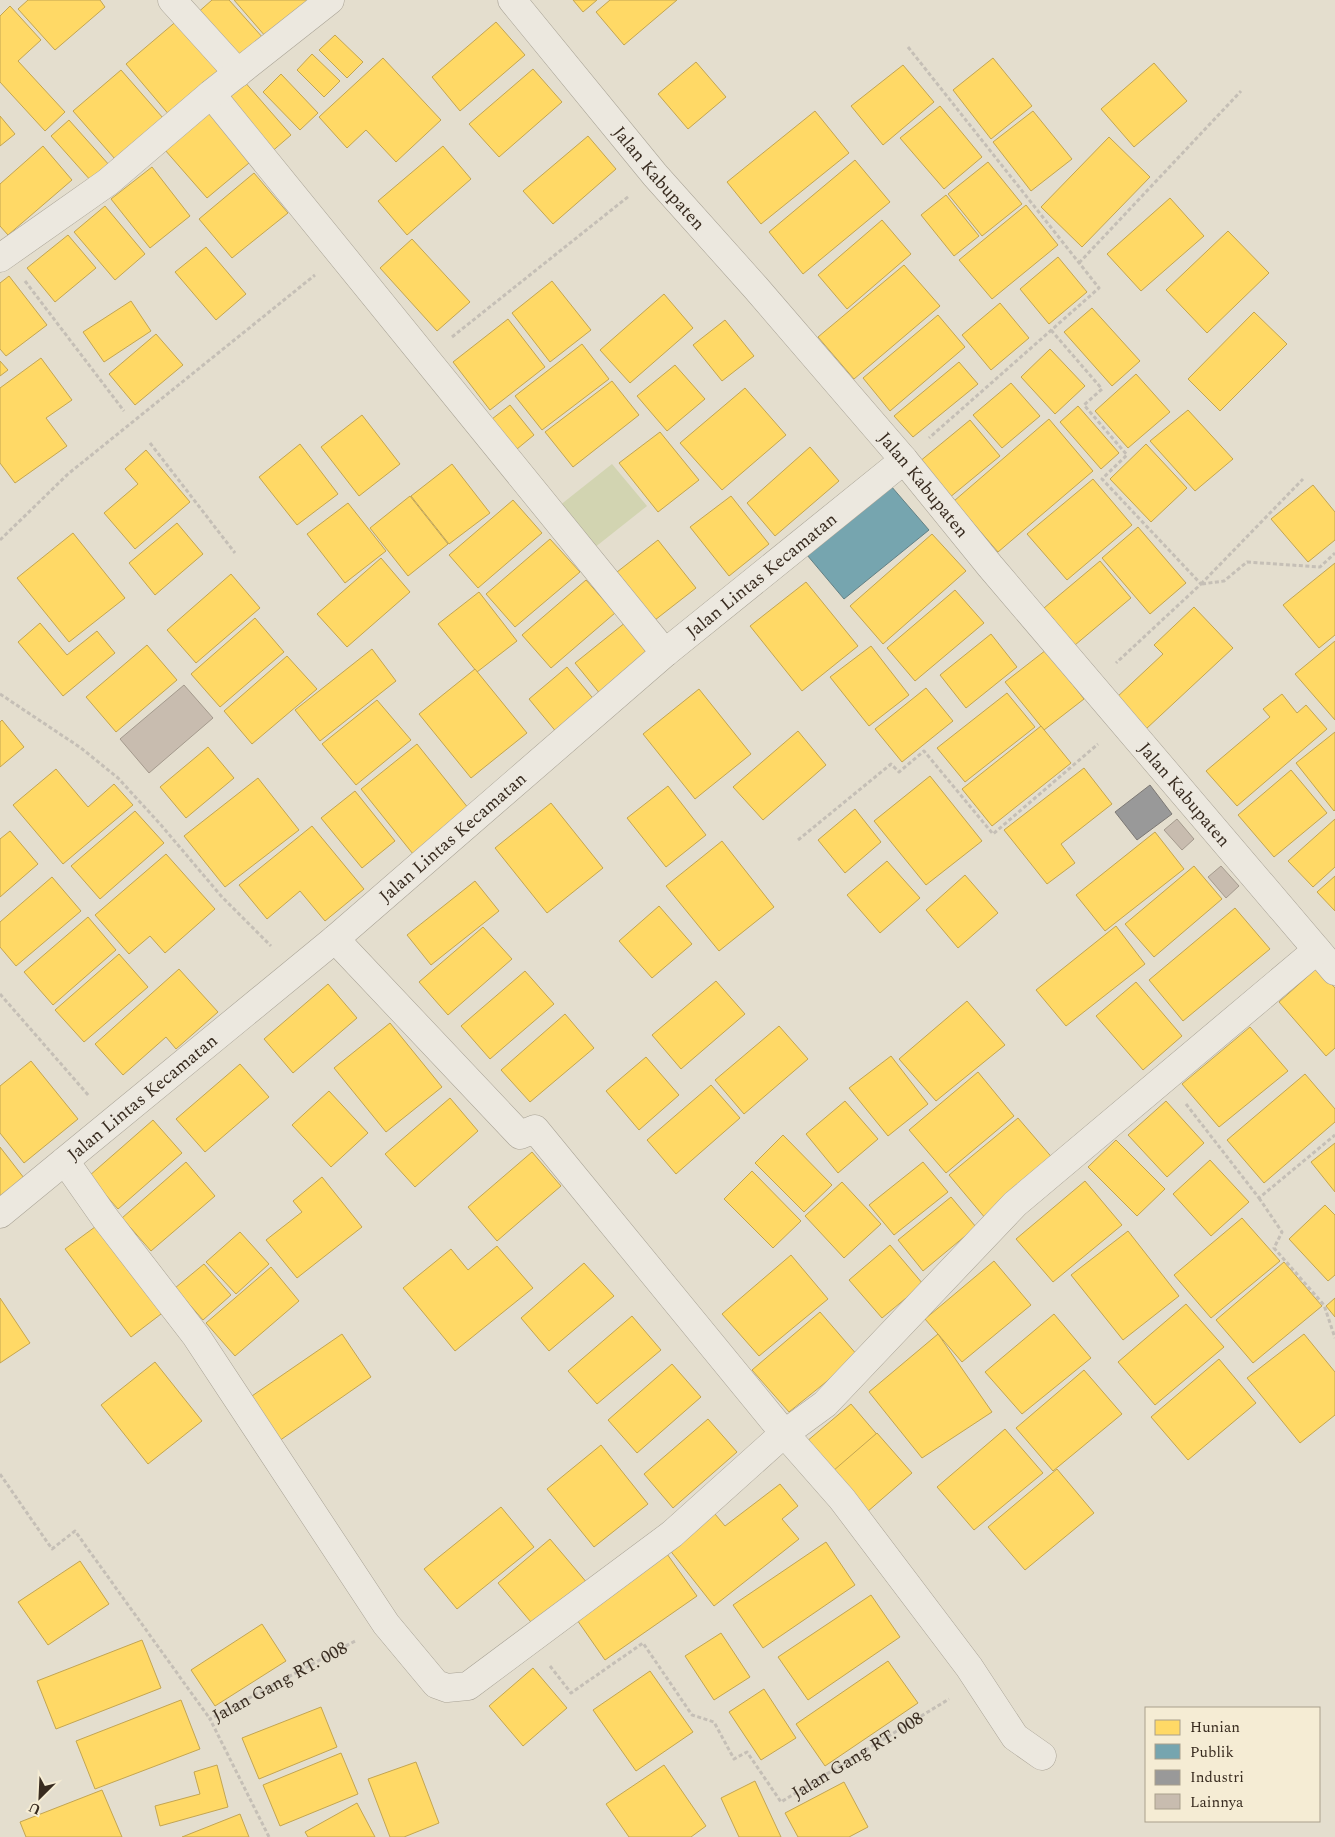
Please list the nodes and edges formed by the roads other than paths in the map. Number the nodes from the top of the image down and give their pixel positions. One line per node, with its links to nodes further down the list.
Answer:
1 (172, 0): 4 (street)
2 (330, 0): 4 (street)
3 (512, 0): 7 (street, Jalan Kabupaten)
4 (238, 73): 5 (street)
5 (211, 94): 6 (street); 8 (street)
6 (2, 257)
7 (904, 460): 8 (street, Jalan Lintas Kecamatan); 10 (street, Jalan Kabupaten)
8 (665, 654): 9 (street, Jalan Lintas Kecamatan)
9 (335, 939): 12 (street, Jalan Lintas Kecamatan); 14 (street)
10 (1317, 950): 11 (street, Jalan Kabupaten); 14 (street)
11 (1335, 971)
12 (65, 1161): 13 (street, Jalan Lintas Kecamatan); 14 (street)
13 (0, 1214)
14 (784, 1433): 15 (street)
15 (1042, 1756)

